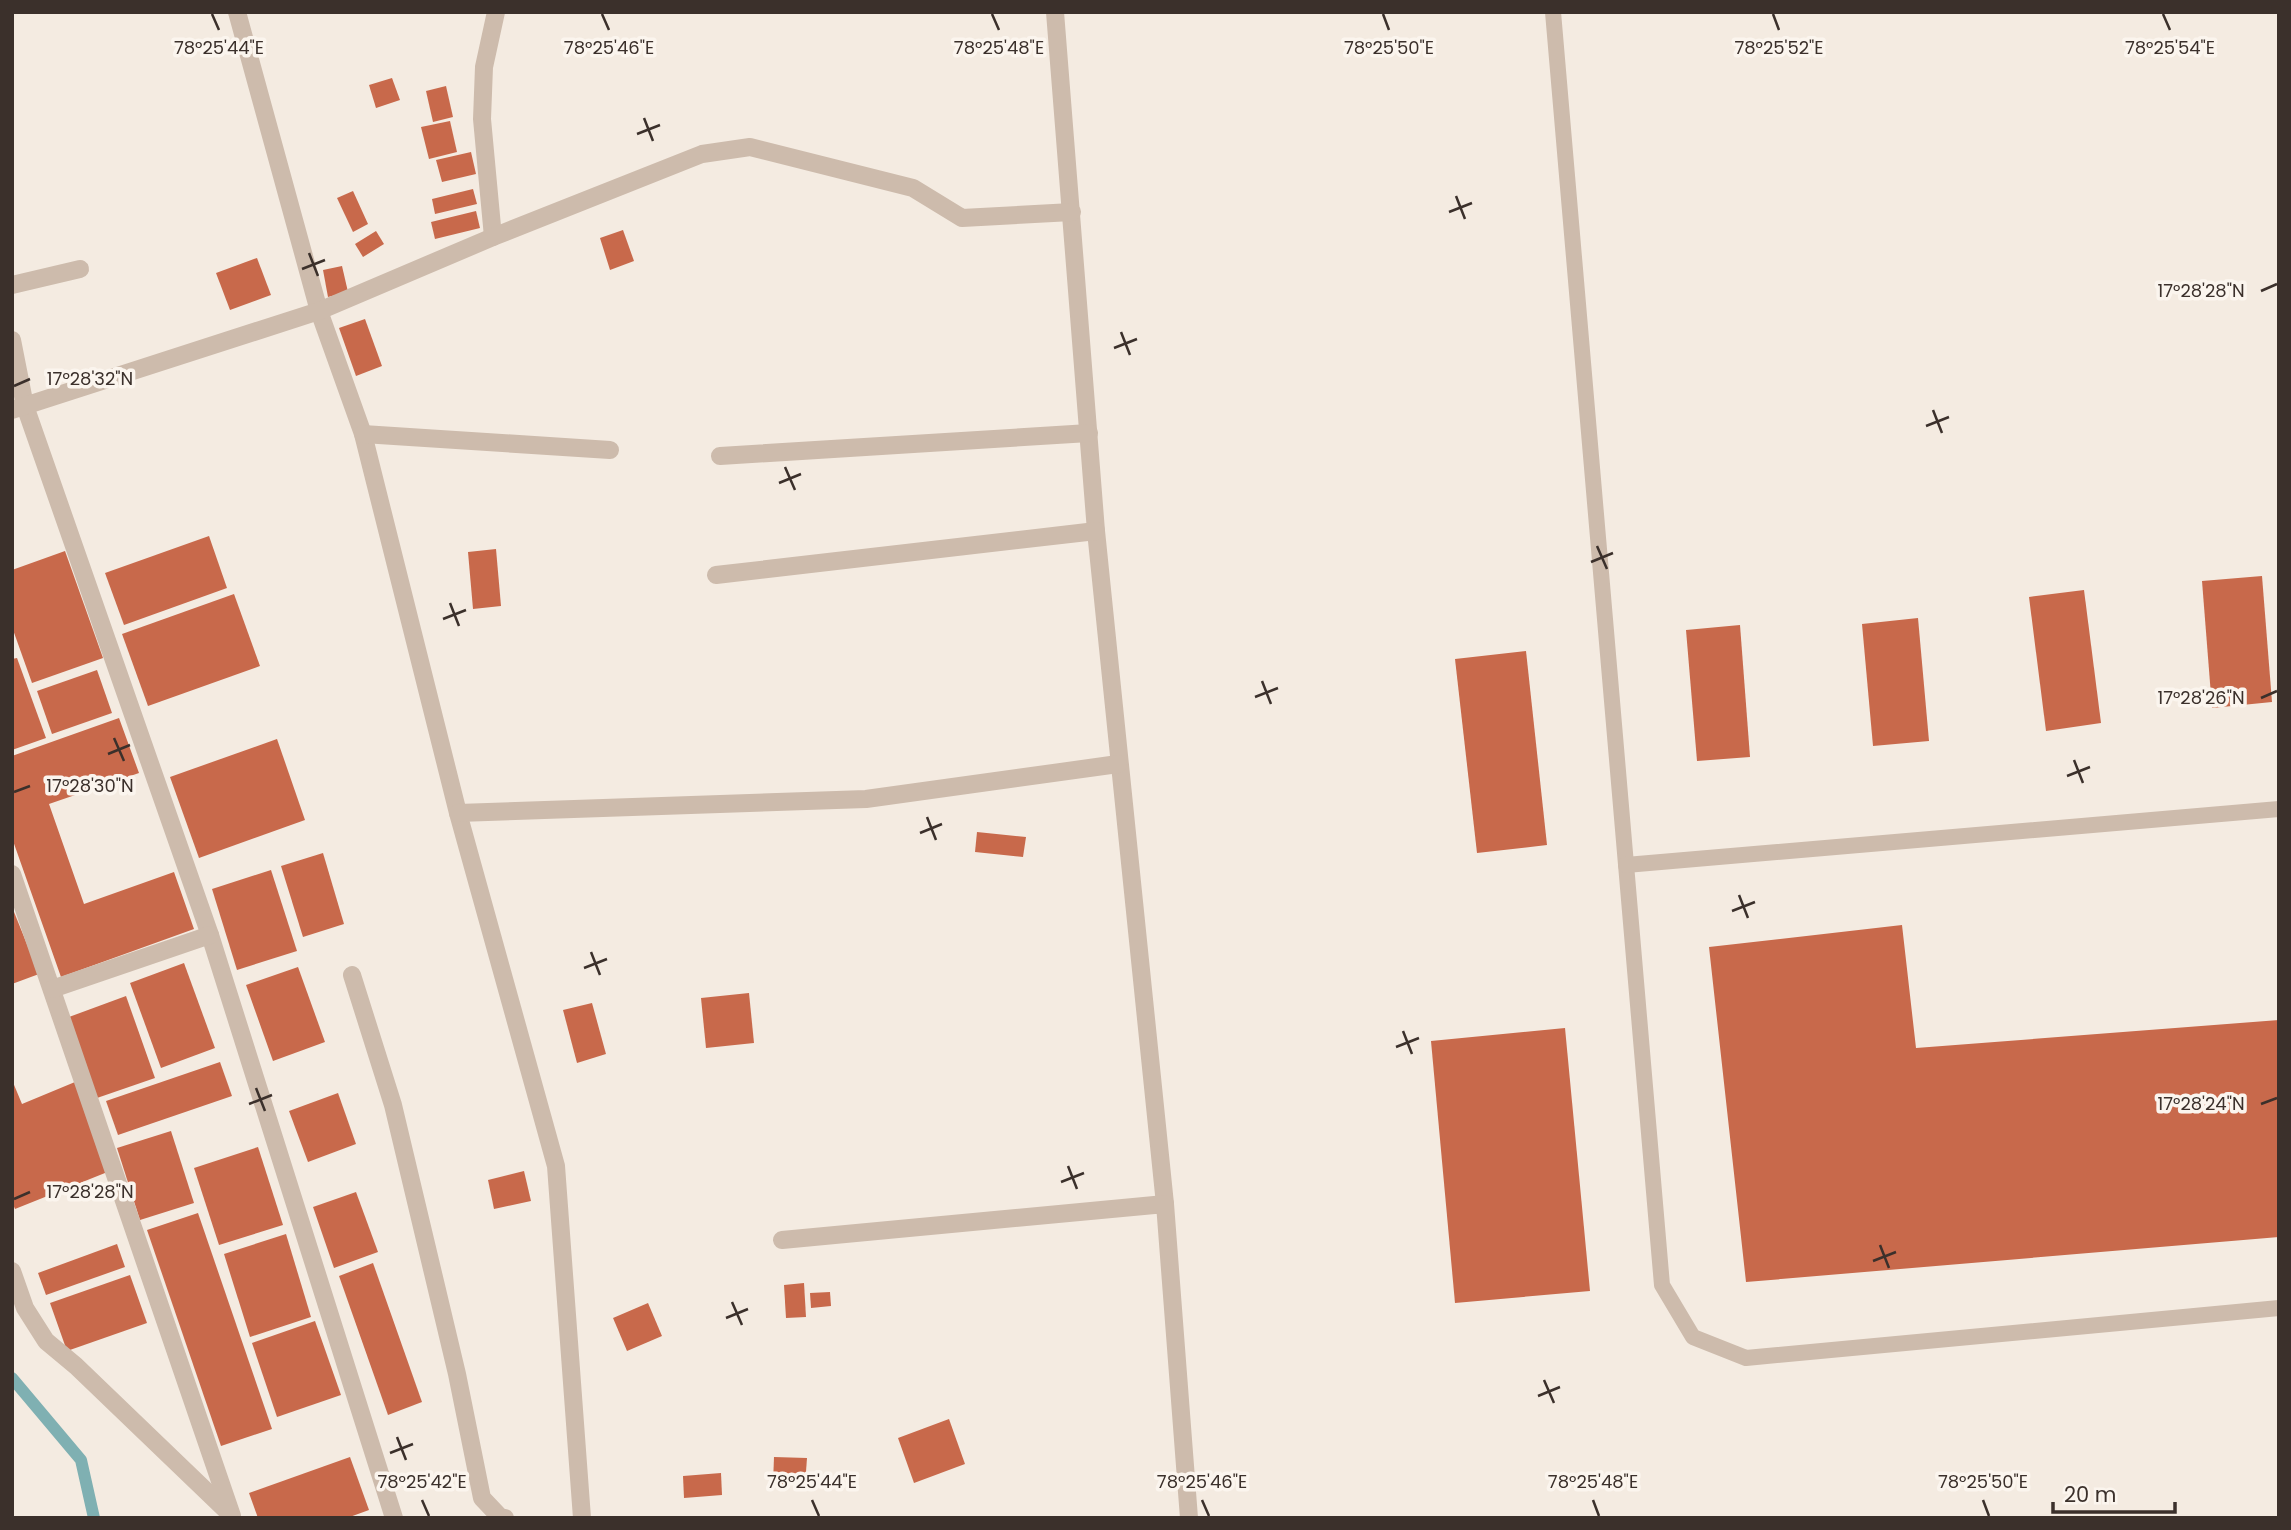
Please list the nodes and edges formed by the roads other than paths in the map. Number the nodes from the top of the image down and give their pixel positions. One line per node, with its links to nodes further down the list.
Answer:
1 (237, 12): 9 (street)
2 (496, 12): 6 (street)
3 (1055, 12): 5 (street)
4 (1553, 12): 21 (lane)
5 (1072, 212): 6 (street); 12 (street)
6 (493, 237): 9 (street)
7 (80, 269): 8 (street)
8 (12, 285)
9 (319, 311): 11 (street); 13 (street)
10 (12, 340): 11 (street)
11 (19, 408): 23 (street)
12 (1088, 433): 15 (street); 16 (street)
13 (363, 434): 14 (street); 20 (street)
14 (610, 450)
15 (720, 456)
16 (1096, 531): 17 (street); 18 (street)
17 (716, 575)
18 (1118, 764): 20 (street); 26 (street)
19 (2279, 809): 21 (lane)
20 (458, 813): 33 (street)
21 (1626, 865): 29 (lane)
22 (12, 874): 25 (street)
23 (210, 936): 25 (street); 31 (street)
24 (352, 975): 32 (street)
25 (52, 989): 30 (street)
26 (1165, 1204): 27 (street); 34 (street)
27 (782, 1240)
28 (12, 1271): 30 (street)
29 (2279, 1308)
30 (232, 1517)
31 (394, 1518)
32 (505, 1518)
33 (582, 1518)
34 (1189, 1518)

